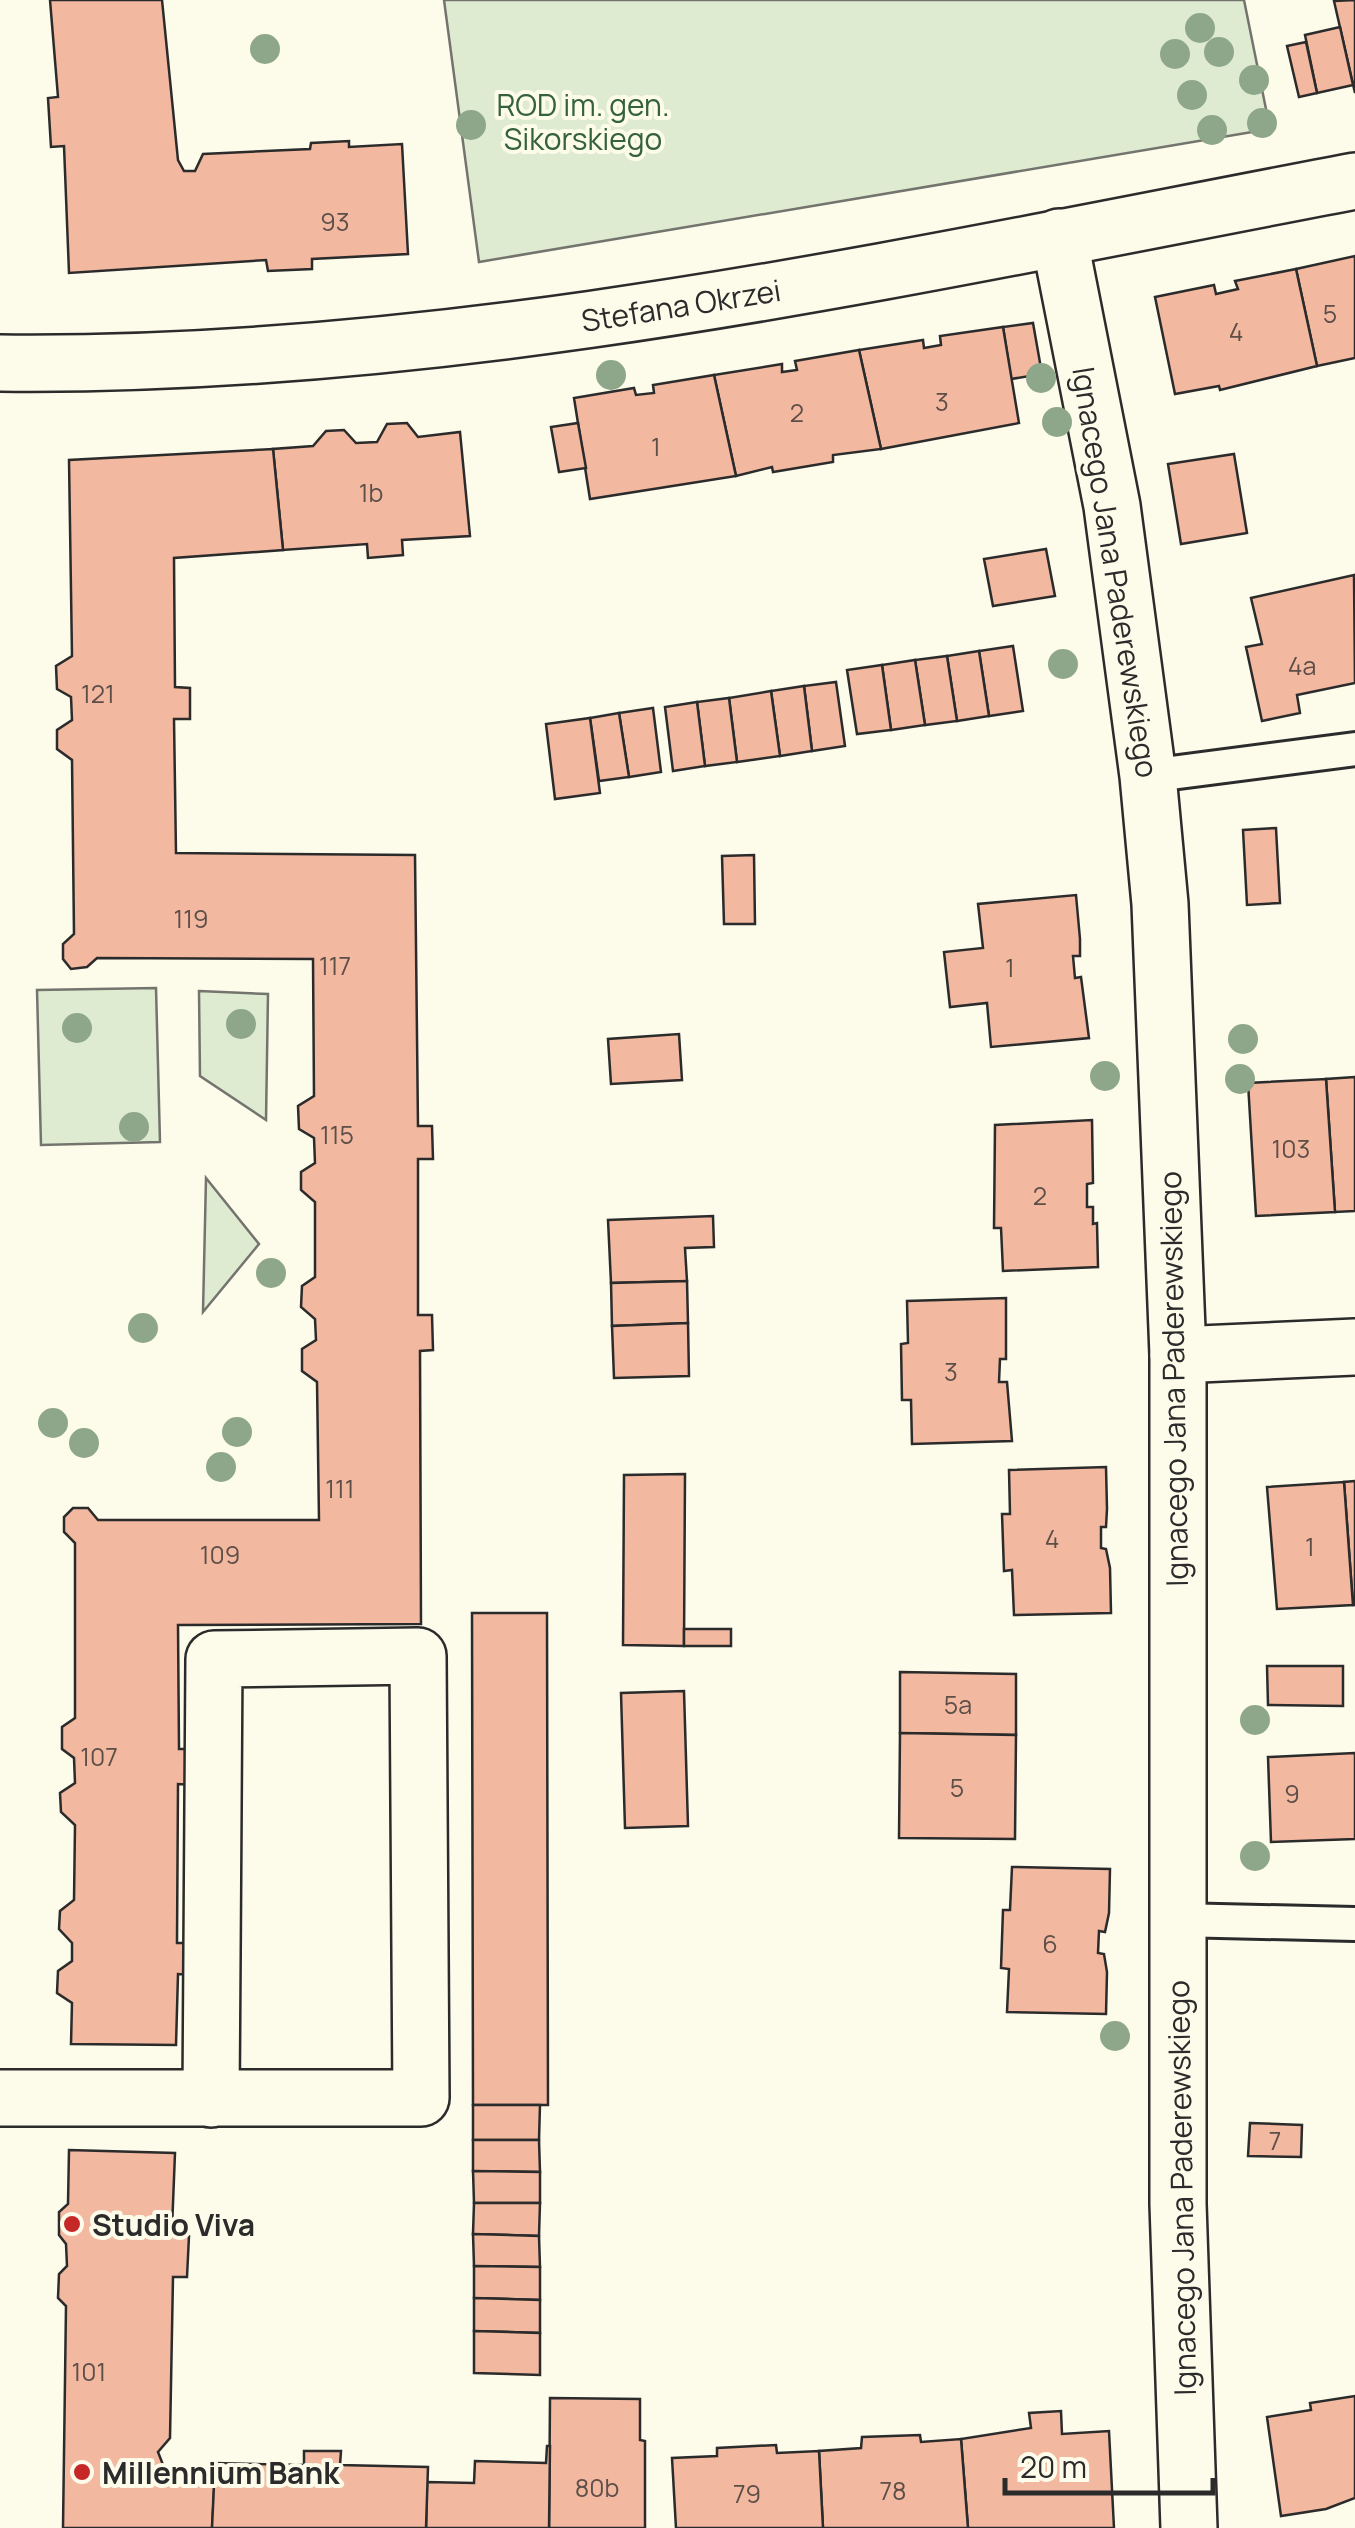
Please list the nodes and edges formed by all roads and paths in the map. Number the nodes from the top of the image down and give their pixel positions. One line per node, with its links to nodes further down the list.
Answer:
1 (1355, 181): 2 (street, Stefana Okrzei)
2 (1060, 237): 3 (street, Stefana Okrzei); 5 (street, Ignacego Jana Paderewskiego)
3 (0, 363)
4 (1355, 749): 5 (lane)
5 (1148, 776): 7 (street, Ignacego Jana Paderewskiego)
6 (1355, 1347): 7 (street)
7 (1178, 1356): 8 (street, Ignacego Jana Paderewskiego)
8 (1177, 1920): 9 (lane); 12 (street, Ignacego Jana Paderewskiego)
9 (1355, 1924)
10 (0, 2098): 11 (street)
11 (211, 2099): 11 (street)
12 (1188, 2528)

